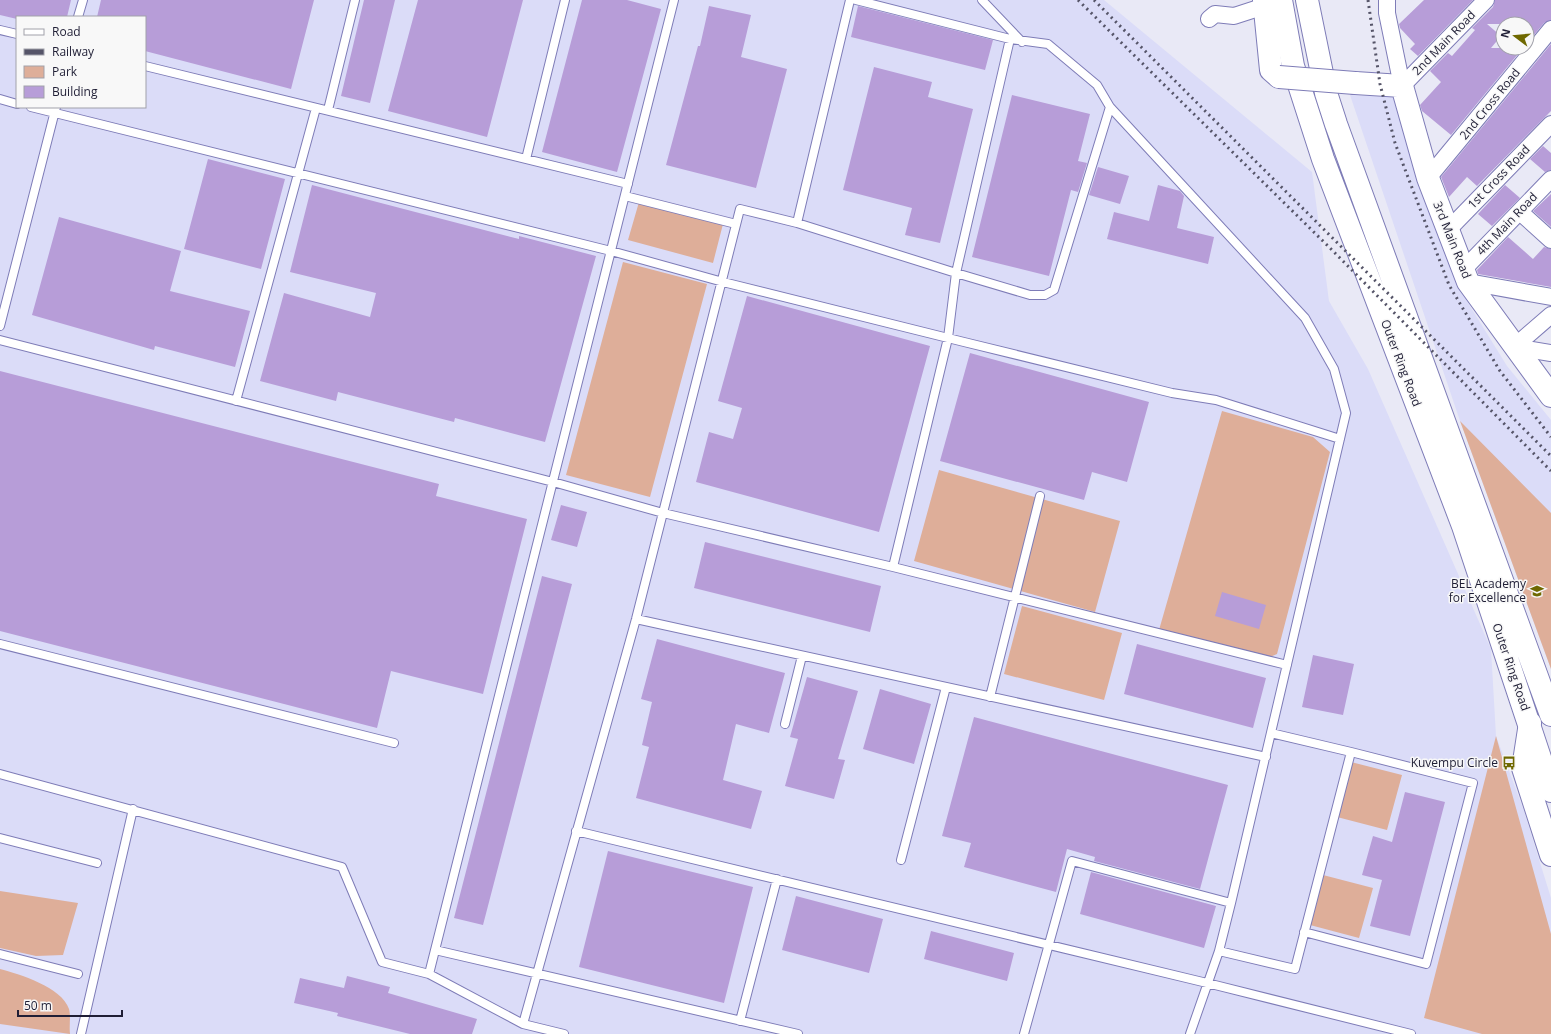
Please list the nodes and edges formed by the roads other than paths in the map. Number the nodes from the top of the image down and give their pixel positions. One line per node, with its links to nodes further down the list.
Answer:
1 (83, 0): 13 (lane)
2 (354, 0): 28 (lane)
3 (564, 0): 30 (lane)
4 (674, 0): 34 (lane)
5 (850, 0): 37 (lane)
6 (856, 0): 18 (lane)
7 (982, 0): 19 (lane)
8 (1307, 0): 66 (main road, Outer Ring Road)
9 (1399, 0): 12 (street)
10 (1486, 0): 21 (street, 2nd Main Road)
11 (1270, 2): 14 (street); 21 (main road, bridge); 67 (main road, Outer Ring Road)
12 (1387, 6): 21 (street)
13 (78, 16)
14 (1209, 19)
15 (1551, 29): 32 (street, 2nd Cross Road)
16 (0, 30): 17 (lane)
17 (16, 34)
18 (1010, 39): 19 (lane); 42 (lane)
19 (1022, 42): 24 (lane)
20 (146, 66): 26 (lane)
21 (1402, 86): 32 (main road, 3rd Main Road)
22 (0, 100): 23 (lane)
23 (16, 104)
24 (1110, 107): 42 (lane); 54 (lane)
25 (39, 108): 27 (lane)
26 (316, 108): 28 (lane); 31 (lane)
27 (55, 110): 31 (lane); 47 (lane)
28 (328, 110): 30 (lane)
29 (1551, 124): 39 (street, 1st Cross Road)
30 (526, 159): 34 (lane)
31 (299, 174): 41 (lane); 53 (lane)
32 (1428, 178): 39 (main road, 3rd Main Road)
33 (1551, 179): 36 (street, 4th Main Road)
34 (628, 184): 35 (lane)
35 (625, 196): 38 (lane); 41 (lane)
36 (1520, 212): 40 (street); 43 (street, 4th Main Road)
37 (797, 223): 38 (lane); 42 (lane)
38 (736, 224): 44 (lane)
39 (1448, 230): 43 (main road, 3rd Main Road)
40 (1551, 240)
41 (611, 251): 44 (lane); 55 (lane)
42 (956, 273): 48 (lane)
43 (1466, 276): 45 (street); 50 (main road, 3rd Main Road)
44 (723, 282): 48 (lane); 57 (lane)
45 (1551, 297)
46 (1551, 315): 50 (street)
47 (0, 326)
48 (948, 338): 54 (lane); 58 (lane)
49 (0, 340): 53 (lane)
50 (1514, 347): 51 (street); 52 (main road, 3rd Main Road)
51 (1551, 353)
52 (1551, 396)
53 (236, 401): 55 (lane)
54 (1340, 439): 63 (lane)
55 (553, 482): 57 (lane); 85 (lane)
56 (1040, 496): 59 (lane)
57 (663, 513): 58 (lane); 60 (lane)
58 (893, 567): 59 (lane)
59 (1016, 597): 63 (lane); 65 (lane)
60 (636, 619): 62 (lane); 76 (lane)
61 (0, 644): 70 (lane)
62 (802, 656): 64 (lane); 68 (lane)
63 (1287, 665): 69 (lane)
64 (946, 688): 65 (lane); 79 (lane)
65 (990, 697): 72 (lane)
66 (1551, 715)
67 (1530, 723): 74 (main road, Outer Ring Road); 78 (main road)
68 (785, 724)
69 (1271, 733): 71 (lane); 72 (lane)
70 (394, 743)
71 (1351, 752): 83 (lane); 83 (lane)
72 (1266, 757): 82 (lane)
73 (0, 774): 75 (lane)
74 (1551, 791)
75 (133, 809): 89 (lane); 94 (lane)
76 (576, 831): 81 (lane); 90 (lane)
77 (0, 838): 80 (lane)
78 (1551, 855)
79 (901, 860)
80 (98, 863)
81 (777, 879): 84 (lane); 92 (lane)
82 (1231, 903): 84 (lane); 86 (lane)
83 (1304, 932): 86 (lane)
84 (1047, 945): 91 (lane); 97 (lane)
85 (435, 950): 89 (lane); 90 (lane)
86 (1219, 951): 91 (lane)
87 (0, 954): 88 (lane)
88 (78, 974)
89 (429, 974): 93 (lane)
90 (536, 974): 92 (lane); 93 (lane)
91 (1207, 983): 98 (lane); 99 (lane)
92 (740, 1021): 96 (lane)
93 (523, 1024): 95 (lane)
94 (81, 1034)
95 (564, 1034)
96 (798, 1034)
97 (1024, 1034)
98 (1190, 1034)
99 (1411, 1034)

